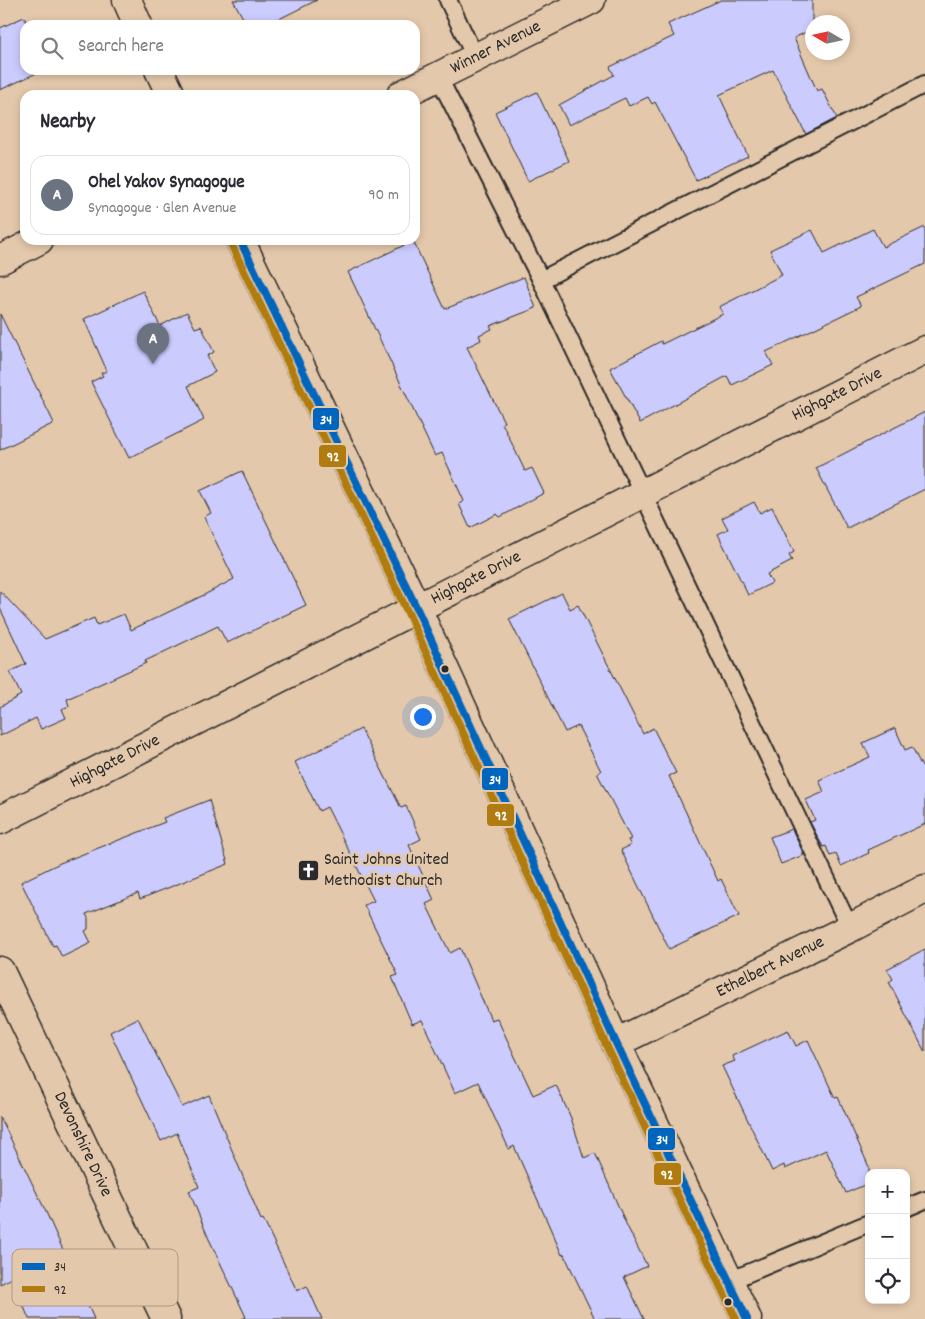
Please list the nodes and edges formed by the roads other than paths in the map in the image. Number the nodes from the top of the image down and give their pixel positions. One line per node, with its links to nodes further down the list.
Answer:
1 (126, 0): 4 (street)
2 (448, 0): 5 (lane)
3 (591, 0): 5 (street, Winner Avenue)
4 (136, 20)
5 (475, 57): 7 (street, Winner Avenue)
6 (161, 75): 9 (street)
7 (438, 76): 10 (street, Winner Avenue); 14 (lane)
8 (925, 84): 14 (lane)
9 (169, 90)
10 (411, 90)
11 (29, 245): 13 (street)
12 (242, 245): 17 (street)
13 (0, 260)
14 (541, 280): 16 (lane)
15 (925, 350): 16 (street, Highgate Drive)
16 (642, 493): 17 (street, Highgate Drive); 20 (lane)
17 (418, 609): 18 (street, Highgate Drive); 22 (street)
18 (0, 820)
19 (925, 889): 20 (street, Ethelbert Avenue)
20 (850, 928): 22 (street, Ethelbert Avenue)
21 (0, 971): 26 (street, Devonshire Drive)
22 (616, 1043): 27 (street)
23 (925, 1200): 24 (lane)
24 (910, 1206)
25 (865, 1225): 27 (lane)
26 (133, 1249)
27 (729, 1282): 30 (street)
28 (160, 1306): 29 (street, Devonshire Drive)
29 (166, 1319)
30 (747, 1319)

